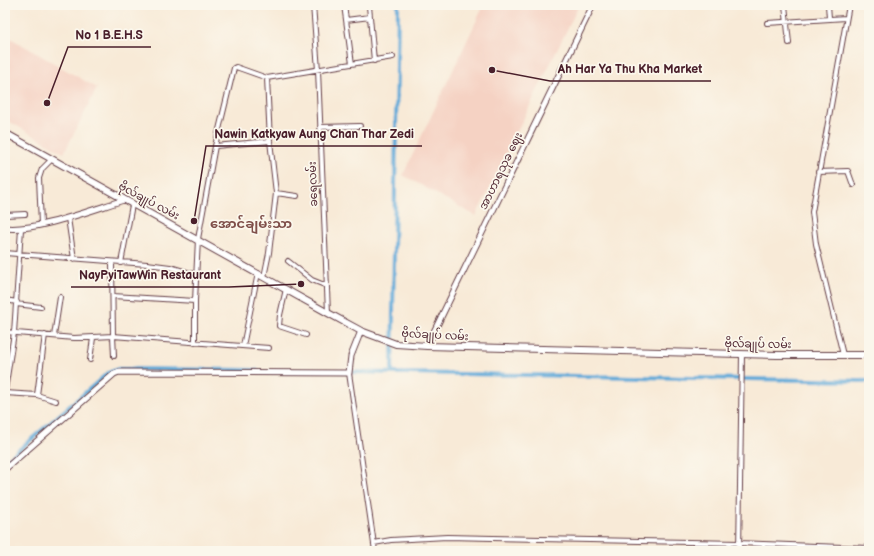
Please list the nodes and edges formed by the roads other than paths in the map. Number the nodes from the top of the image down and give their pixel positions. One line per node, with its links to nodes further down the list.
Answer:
1 (313, 5): 18 (street, ခရေလမ်း)
2 (344, 5): 11 (street)
3 (593, 5): 66 (street, အာဟာရသုခ ဈေး)
4 (785, 5): 12 (street)
5 (828, 5): 9 (street)
6 (848, 5): 10 (street)
7 (369, 6): 8 (street)
8 (370, 17): 11 (street); 16 (street)
9 (830, 18): 10 (street); 12 (street)
10 (846, 18): 26 (street)
11 (346, 20): 17 (street)
12 (787, 21): 13 (street); 14 (street)
13 (767, 23)
14 (789, 43)
15 (394, 57): 16 (street)
16 (374, 61): 17 (street)
17 (352, 64): 18 (street)
18 (318, 70): 19 (street); 21 (street, ခရေလမ်း)
19 (267, 78): 23 (street); 24 (street)
20 (360, 126): 21 (street)
21 (320, 127): 47 (street, ခရေလမ်း)
22 (5, 133): 25 (main road, ဗိုလ်ချုပ် လမ်း)
23 (270, 141): 24 (street); 28 (street)
24 (215, 146): 38 (street)
25 (52, 159): 30 (main road, ဗိုလ်ချုပ် လမ်း); 35 (street)
26 (818, 172): 27 (street); 69 (street)
27 (853, 185)
28 (276, 193): 29 (street); 46 (street)
29 (297, 196)
30 (124, 200): 31 (main road, ဗိုလ်ချုပ် လမ်း); 34 (street)
31 (132, 205): 38 (main road, ဗိုလ်ချုပ် လမ်း); 43 (street)
32 (25, 214): 33 (street)
33 (5, 215)
34 (68, 218): 35 (street); 41 (street)
35 (41, 224): 37 (street)
36 (5, 228): 37 (street)
37 (21, 229): 40 (street)
38 (198, 239): 45 (street); 46 (main road, ဗိုလ်ချုပ် လမ်း)
39 (5, 254): 40 (street)
40 (20, 255): 41 (street); 53 (street)
41 (74, 259): 44 (street)
42 (288, 261): 47 (street)
43 (121, 262): 44 (street); 45 (street)
44 (112, 263): 49 (street)
45 (197, 275): 52 (street)
46 (261, 275): 48 (main road, ဗိုလ်ချုပ် လမ်း); 65 (street)
47 (327, 286): 55 (street, ခရေလမ်း)
48 (286, 289): 55 (main road, ဗိုလ်ချုပ် လမ်း); 60 (street)
49 (113, 296): 52 (street); 62 (street)
50 (60, 297): 61 (street)
51 (5, 300): 53 (street)
52 (195, 301): 64 (street)
53 (16, 303): 54 (street); 58 (street)
54 (41, 307)
55 (328, 314): 56 (main road, ဗိုလ်ချုပ် လမ်း)
56 (361, 331): 66 (main road, ဗိုလ်ချုပ် လမ်း); 73 (street)
57 (5, 332): 58 (street)
58 (14, 333): 59 (street); 74 (street)
59 (45, 335): 61 (street); 75 (street)
60 (306, 335)
61 (54, 336): 63 (street)
62 (113, 336): 63 (street); 64 (street); 71 (street)
63 (93, 338): 72 (street)
64 (195, 343): 65 (street)
65 (243, 346): 67 (street)
66 (427, 346): 68 (main road, ဗိုလ်ချုပ် လမ်း)
67 (269, 348)
68 (742, 354): 69 (main road, ဗိုလ်ချုပ် လမ်း); 79 (street)
69 (843, 355): 70 (main road, ဗိုလ်ချုပ် လမ်း)
70 (869, 355)
71 (114, 356)
72 (90, 360)
73 (349, 372): 77 (street); 78 (street)
74 (5, 392): 75 (street)
75 (37, 395): 76 (street)
76 (56, 401)
77 (5, 469)
78 (374, 543): 79 (street); 81 (street)
79 (739, 543): 80 (street); 82 (street)
80 (869, 548)
81 (375, 551)
82 (739, 551)

